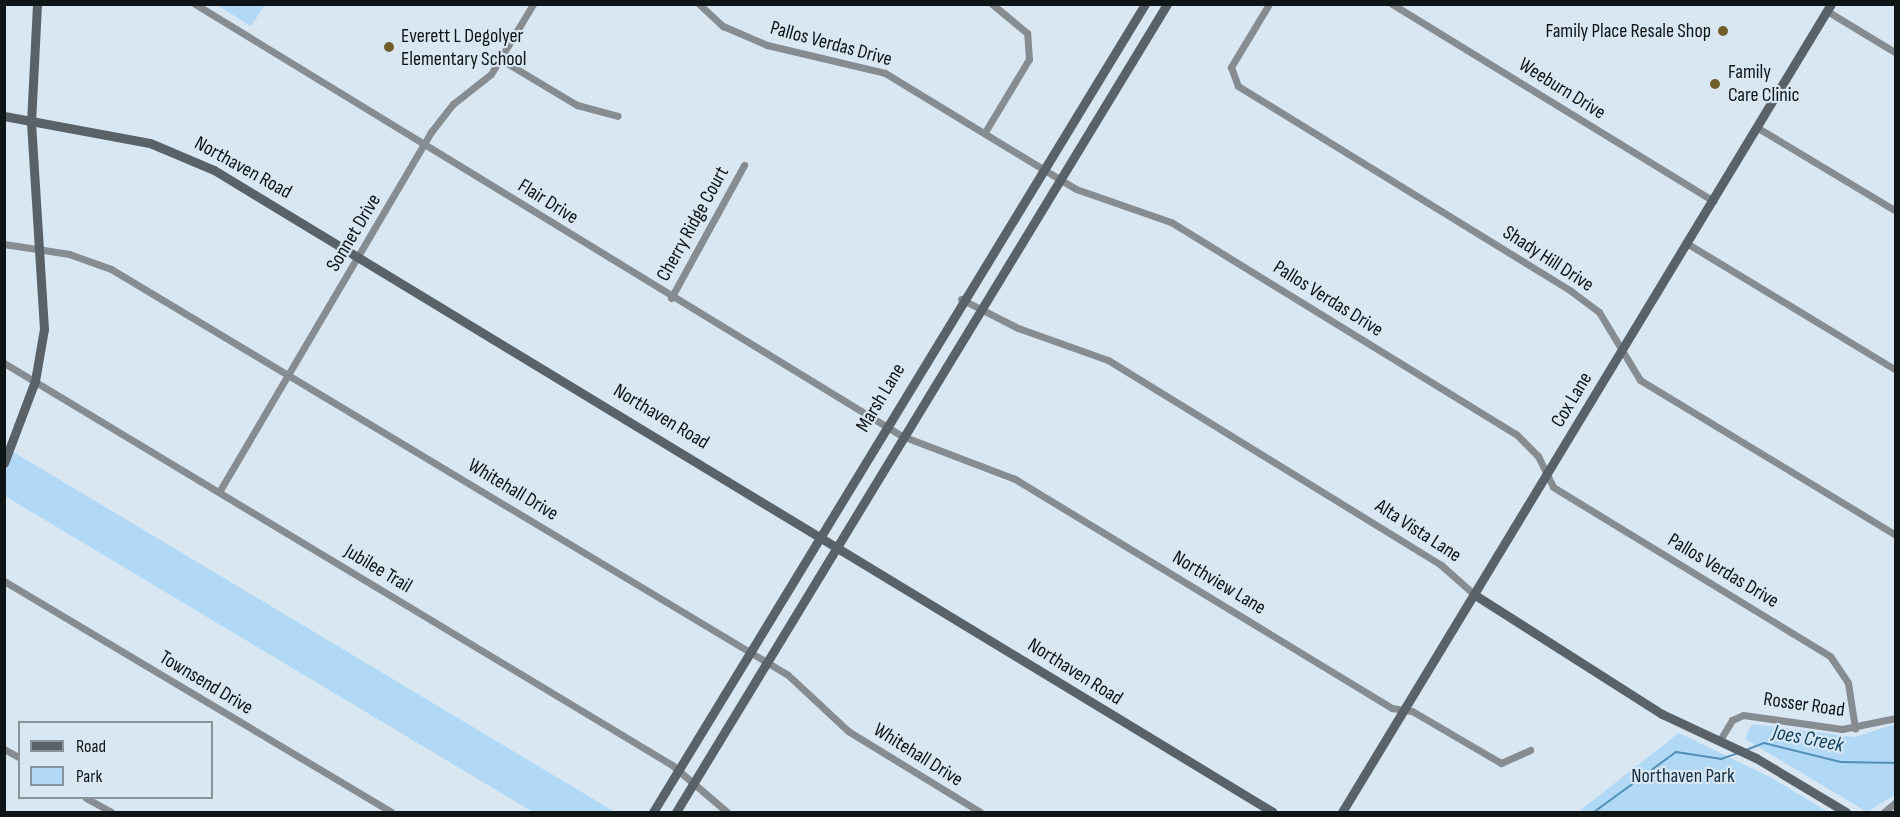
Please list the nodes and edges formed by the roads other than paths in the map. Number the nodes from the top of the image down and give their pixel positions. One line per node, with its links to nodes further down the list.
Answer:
1 (37, 4): 15 (street)
2 (195, 4): 18 (street, Flair Drive)
3 (532, 4): 12 (street, Sonnet Drive)
4 (699, 4): 17 (street, Pallos Verdas Drive)
5 (992, 4): 17 (street)
6 (1144, 4): 20 (street, Marsh Lane)
7 (1167, 4): 21 (street, Marsh Lane)
8 (1269, 4): 31 (street, Shady Hill Drive)
9 (1392, 4): 22 (street, Weeburn Drive)
10 (1829, 8): 11 (street); 16 (street, Cox Lane)
11 (1896, 53)
12 (500, 60): 14 (street); 18 (street, Sonnet Drive)
13 (4, 116): 15 (street, Northaven Road)
14 (618, 116)
15 (31, 123): 26 (street); 27 (street, Northaven Road)
16 (1758, 128): 22 (street, Cox Lane); 23 (street)
17 (986, 132): 20 (street, Pallos Verdas Drive)
18 (424, 144): 27 (street, Sonnet Drive); 28 (street, Flair Drive)
19 (744, 165): 28 (street, Cherry Ridge Court)
20 (1043, 168): 21 (street, Pallos Verdas Drive); 29 (street, Marsh Lane)
21 (1058, 178): 30 (street, Marsh Lane); 39 (street, Pallos Verdas Drive)
22 (1714, 201): 25 (street, Cox Lane)
23 (1896, 211)
24 (4, 244): 26 (street, Whitehall Drive)
25 (1688, 244): 31 (street, Cox Lane); 33 (street)
26 (38, 248): 34 (street, Whitehall Drive); 35 (street)
27 (360, 256): 34 (street, Sonnet Drive); 41 (street, Northaven Road)
28 (671, 298): 36 (street, Flair Drive)
29 (961, 299): 30 (street, Alta Vista Lane); 36 (street, Marsh Lane)
30 (978, 308): 37 (street, Marsh Lane); 45 (street, Alta Vista Lane)
31 (1622, 353): 39 (street, Cox Lane); 42 (street, Shady Hill Drive)
32 (4, 363): 35 (street, Jubilee Trail)
33 (1896, 370)
34 (288, 375): 40 (street, Sonnet Drive); 46 (street, Whitehall Drive)
35 (35, 381): 38 (street); 40 (street, Jubilee Trail)
36 (885, 425): 37 (street, Northview Lane); 41 (street, Marsh Lane)
37 (902, 436): 43 (street, Marsh Lane); 48 (street, Northview Lane)
38 (4, 464)
39 (1548, 475): 45 (street, Cox Lane); 50 (street, Pallos Verdas Drive)
40 (219, 492): 55 (street, Jubilee Trail)
41 (820, 534): 43 (street, Northaven Road); 46 (street, Marsh Lane)
42 (1896, 535)
43 (837, 544): 47 (street, Marsh Lane); 65 (street, Northaven Road)
44 (4, 581): 60 (street, Townsend Drive)
45 (1475, 595): 48 (street, Cox Lane); 51 (street, Alta Vista Lane)
46 (750, 652): 47 (street, Whitehall Drive); 55 (street, Marsh Lane)
47 (766, 662): 56 (street, Marsh Lane); 64 (street, Whitehall Drive)
48 (1405, 710): 53 (street, Northview Lane); 66 (street, Cox Lane)
49 (1896, 717): 50 (street, Rosser Road)
50 (1855, 728): 51 (street, Rosser Road)
51 (1723, 742): 67 (street, Alta Vista Lane)
52 (4, 748): 54 (street)
53 (1530, 750)
54 (18, 757)
55 (679, 770): 56 (street, Jubilee Trail); 61 (street, Marsh Lane)
56 (695, 781): 62 (street, Marsh Lane); 63 (street, Jubilee Trail)
57 (88, 799): 59 (street)
58 (1896, 802): 68 (street)
59 (111, 813)
60 (391, 813)
61 (653, 813)
62 (676, 813)
63 (727, 813)
64 (980, 813)
65 (1273, 813)
66 (1342, 813)
67 (1846, 813)
68 (1884, 813)

